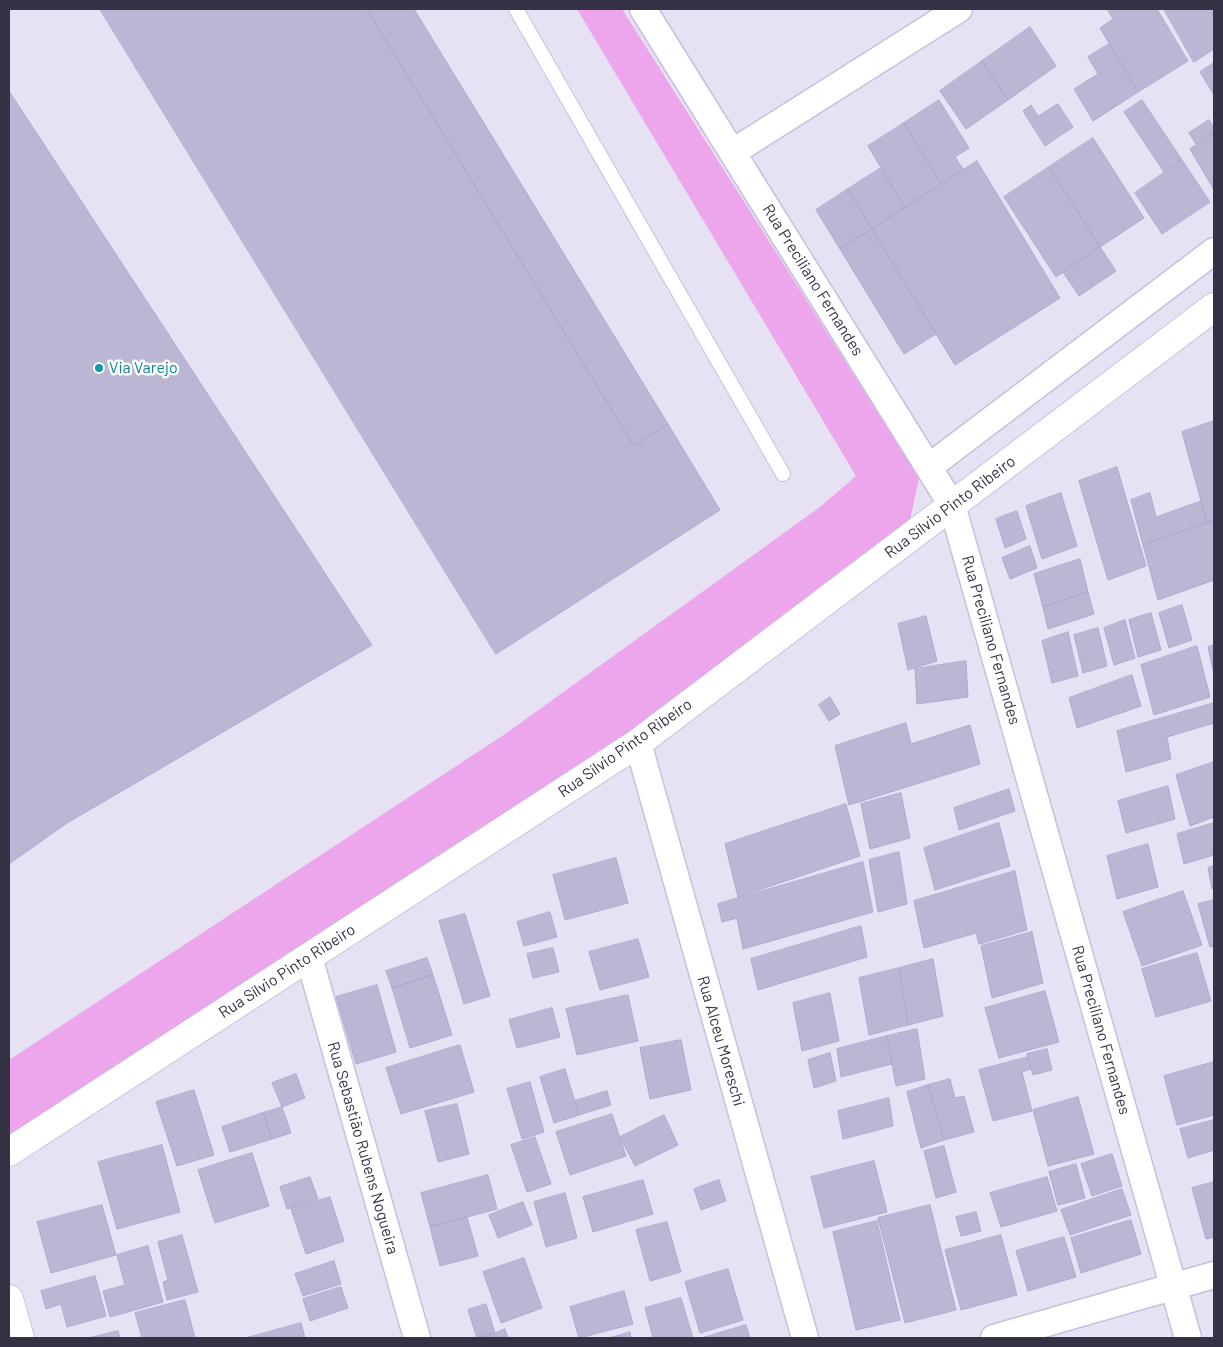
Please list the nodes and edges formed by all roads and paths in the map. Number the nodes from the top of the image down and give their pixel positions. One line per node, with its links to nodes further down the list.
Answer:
1 (516, 9): 8 (lane)
2 (643, 9): 4 (street, Rua Preciliano Fernandes)
3 (960, 9): 4 (street)
4 (733, 152): 7 (street, Rua Preciliano Fernandes)
5 (1214, 251): 7 (street)
6 (1214, 307): 9 (street, Rua Sílvio Pinto Ribeiro)
7 (929, 467): 9 (street, Rua Preciliano Fernandes)
8 (783, 474)
9 (952, 505): 10 (street, Rua Sílvio Pinto Ribeiro); 14 (street, Rua Preciliano Fernandes)
10 (638, 743): 11 (street, Rua Sílvio Pinto Ribeiro); 18 (street, Rua Alceu Moreschi)
11 (309, 957): 12 (street, Rua Sílvio Pinto Ribeiro); 17 (street, Rua Sebastião Rubens Nogueira)
12 (9, 1152)
13 (1214, 1276): 14 (street)
14 (1174, 1287): 19 (street); 20 (street, Rua Preciliano Fernandes)
15 (9, 1299): 16 (street)
16 (20, 1338)
17 (417, 1338)
18 (805, 1338)
19 (994, 1338)
20 (1188, 1338)

